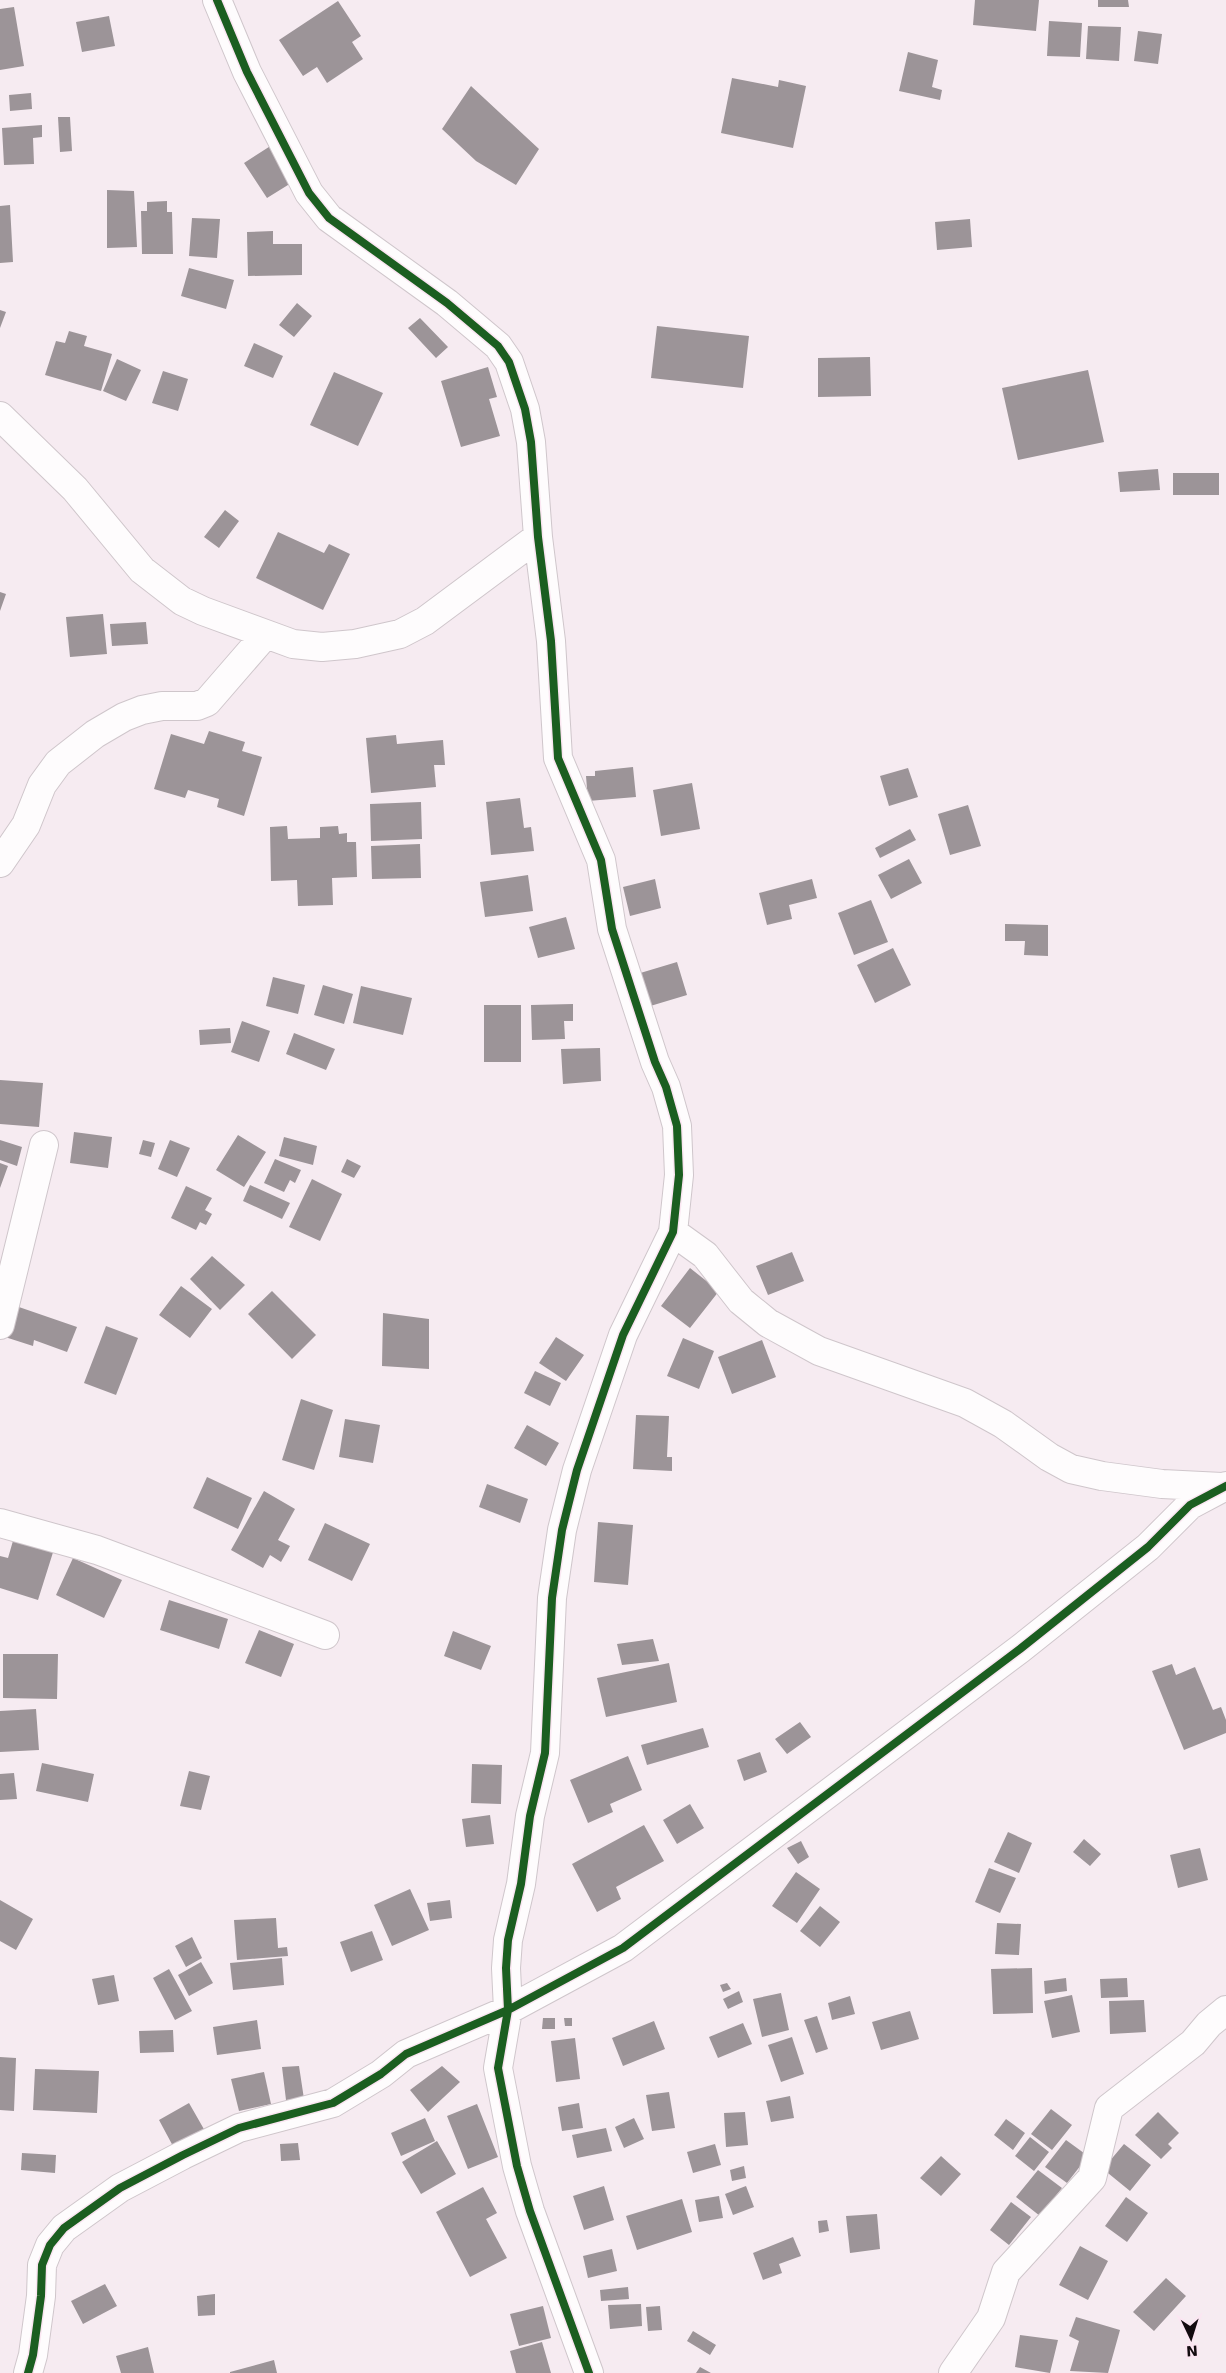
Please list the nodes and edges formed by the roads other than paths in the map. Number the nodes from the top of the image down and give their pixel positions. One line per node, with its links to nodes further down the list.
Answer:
1 (217, 0): 3 (street)
2 (0, 416): 4 (street)
3 (538, 537): 4 (street); 7 (street)
4 (265, 635): 5 (street)
5 (0, 863)
6 (44, 1145): 8 (street)
7 (673, 1232): 9 (street); 12 (street)
8 (0, 1326)
9 (1224, 1487): 12 (street)
10 (0, 1523): 11 (street)
11 (325, 1635)
12 (508, 2010): 14 (street); 15 (street)
13 (1226, 2010): 16 (street)
14 (28, 2373)
15 (589, 2373)
16 (953, 2373)

